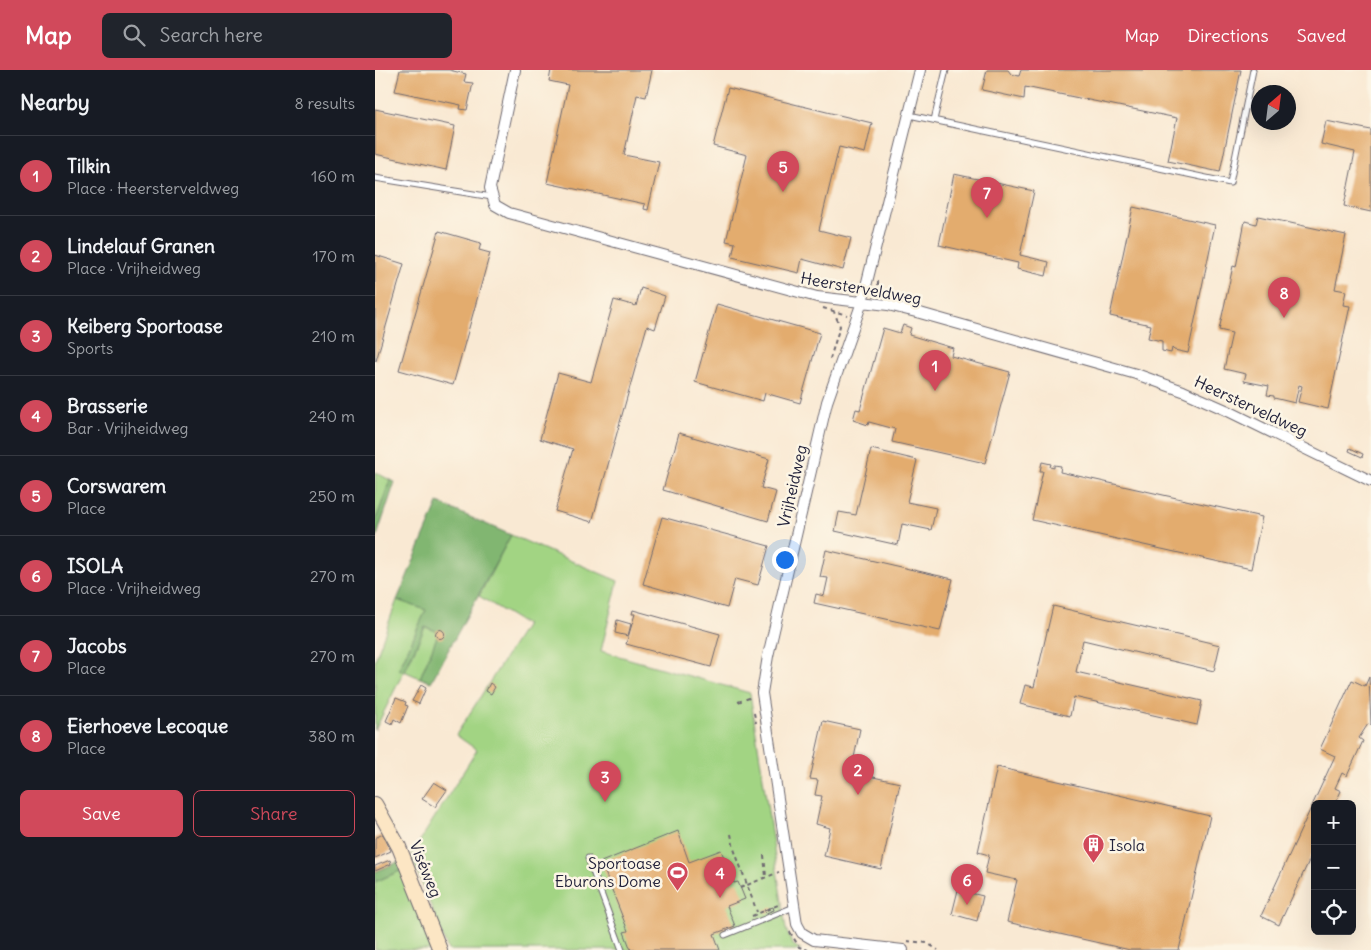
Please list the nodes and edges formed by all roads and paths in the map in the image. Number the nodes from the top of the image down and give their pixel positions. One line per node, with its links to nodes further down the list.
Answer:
1 (515, 70): 8 (street)
2 (920, 70): 5 (street, Vrijheidweg)
3 (946, 70): 6 (lane)
4 (1253, 70): 6 (lane)
5 (909, 115): 6 (lane); 9 (street, Vrijheidweg)
6 (935, 120)
7 (375, 178): 8 (lane)
8 (493, 197): 9 (street, Heersterveldweg)
9 (862, 302): 12 (street, Heersterveldweg); 19 (street, Vrijheidweg)
10 (834, 312): 11 (path)
11 (829, 364)
12 (1371, 481)
13 (755, 706): 14 (path)
14 (756, 725)
15 (375, 804): 27 (main road, Viséweg)
16 (731, 834): 21 (path)
17 (764, 855): 20 (path)
18 (588, 858): 28 (lane)
19 (788, 868): 20 (path); 23 (street, Vrijheidweg)
20 (766, 877): 21 (path)
21 (747, 885): 22 (path); 24 (path)
22 (740, 888)
23 (794, 907): 26 (lane); 30 (street, Vrijheidweg)
24 (757, 912)
25 (789, 929): 29 (path)
26 (725, 934)
27 (440, 950)
28 (621, 950)
29 (808, 950)
30 (903, 950)

